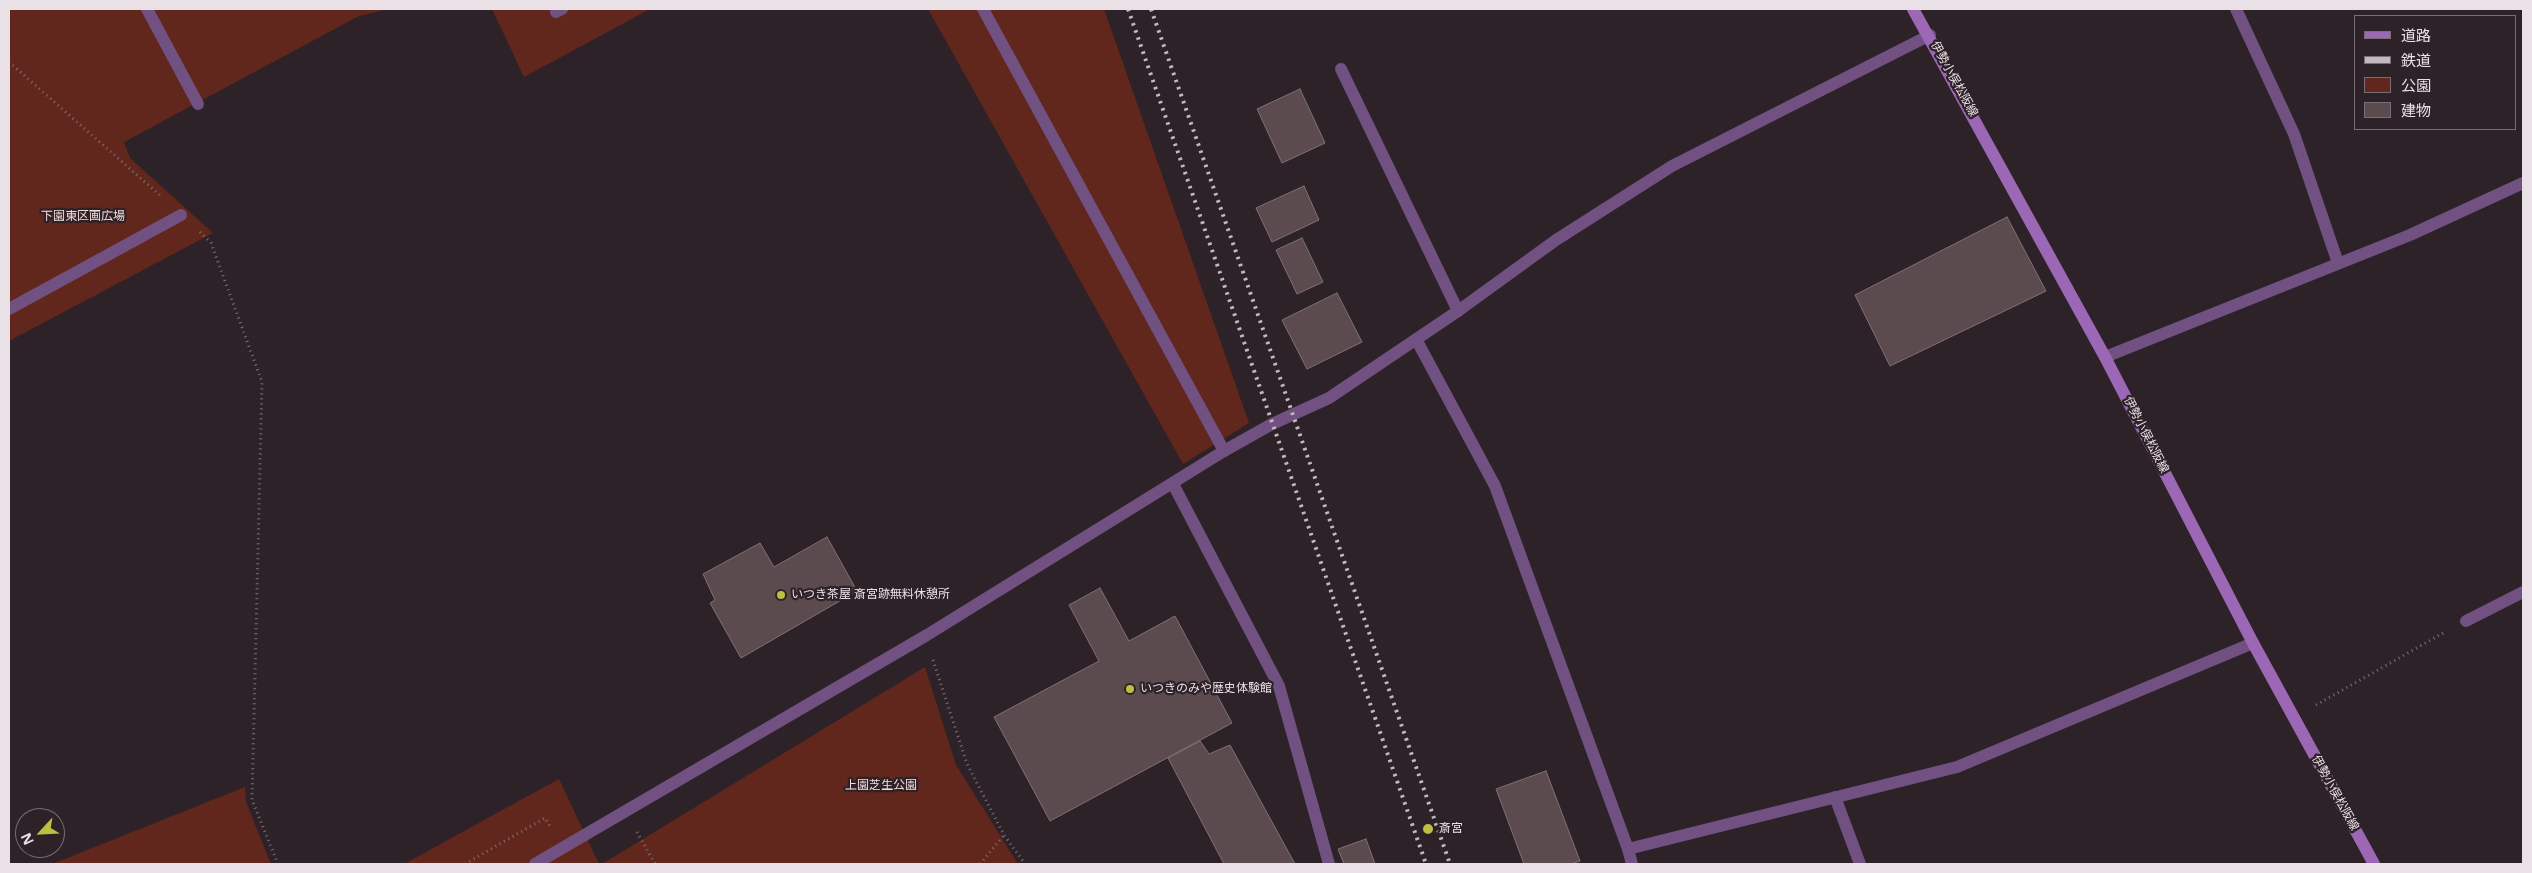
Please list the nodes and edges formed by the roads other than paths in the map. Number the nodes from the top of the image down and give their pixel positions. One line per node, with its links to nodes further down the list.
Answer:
1 (147, 9): 7 (street)
2 (983, 9): 15 (street)
3 (1913, 9): 5 (main road, 伊勢小俣松阪線)
4 (2236, 9): 10 (street)
5 (1930, 35): 12 (street); 14 (main road, 伊勢小俣松阪線)
6 (1341, 69): 12 (street)
7 (198, 104)
8 (2523, 183): 10 (street)
9 (181, 216): 11 (street)
10 (2338, 262): 14 (street)
11 (9, 309)
12 (1458, 310): 13 (street)
13 (1416, 339): 15 (street); 21 (street)
14 (2105, 356): 19 (main road, 伊勢小俣松阪線)
15 (1224, 451): 16 (street)
16 (1173, 484): 22 (street); 23 (street)
17 (2523, 592): 18 (street)
18 (2466, 621)
19 (2252, 643): 20 (street); 26 (main road, 伊勢小俣松阪線)
20 (1835, 797): 21 (street); 25 (street)
21 (1628, 849): 24 (street)
22 (535, 864)
23 (1329, 864)
24 (1632, 864)
25 (1860, 864)
26 (2374, 864)

